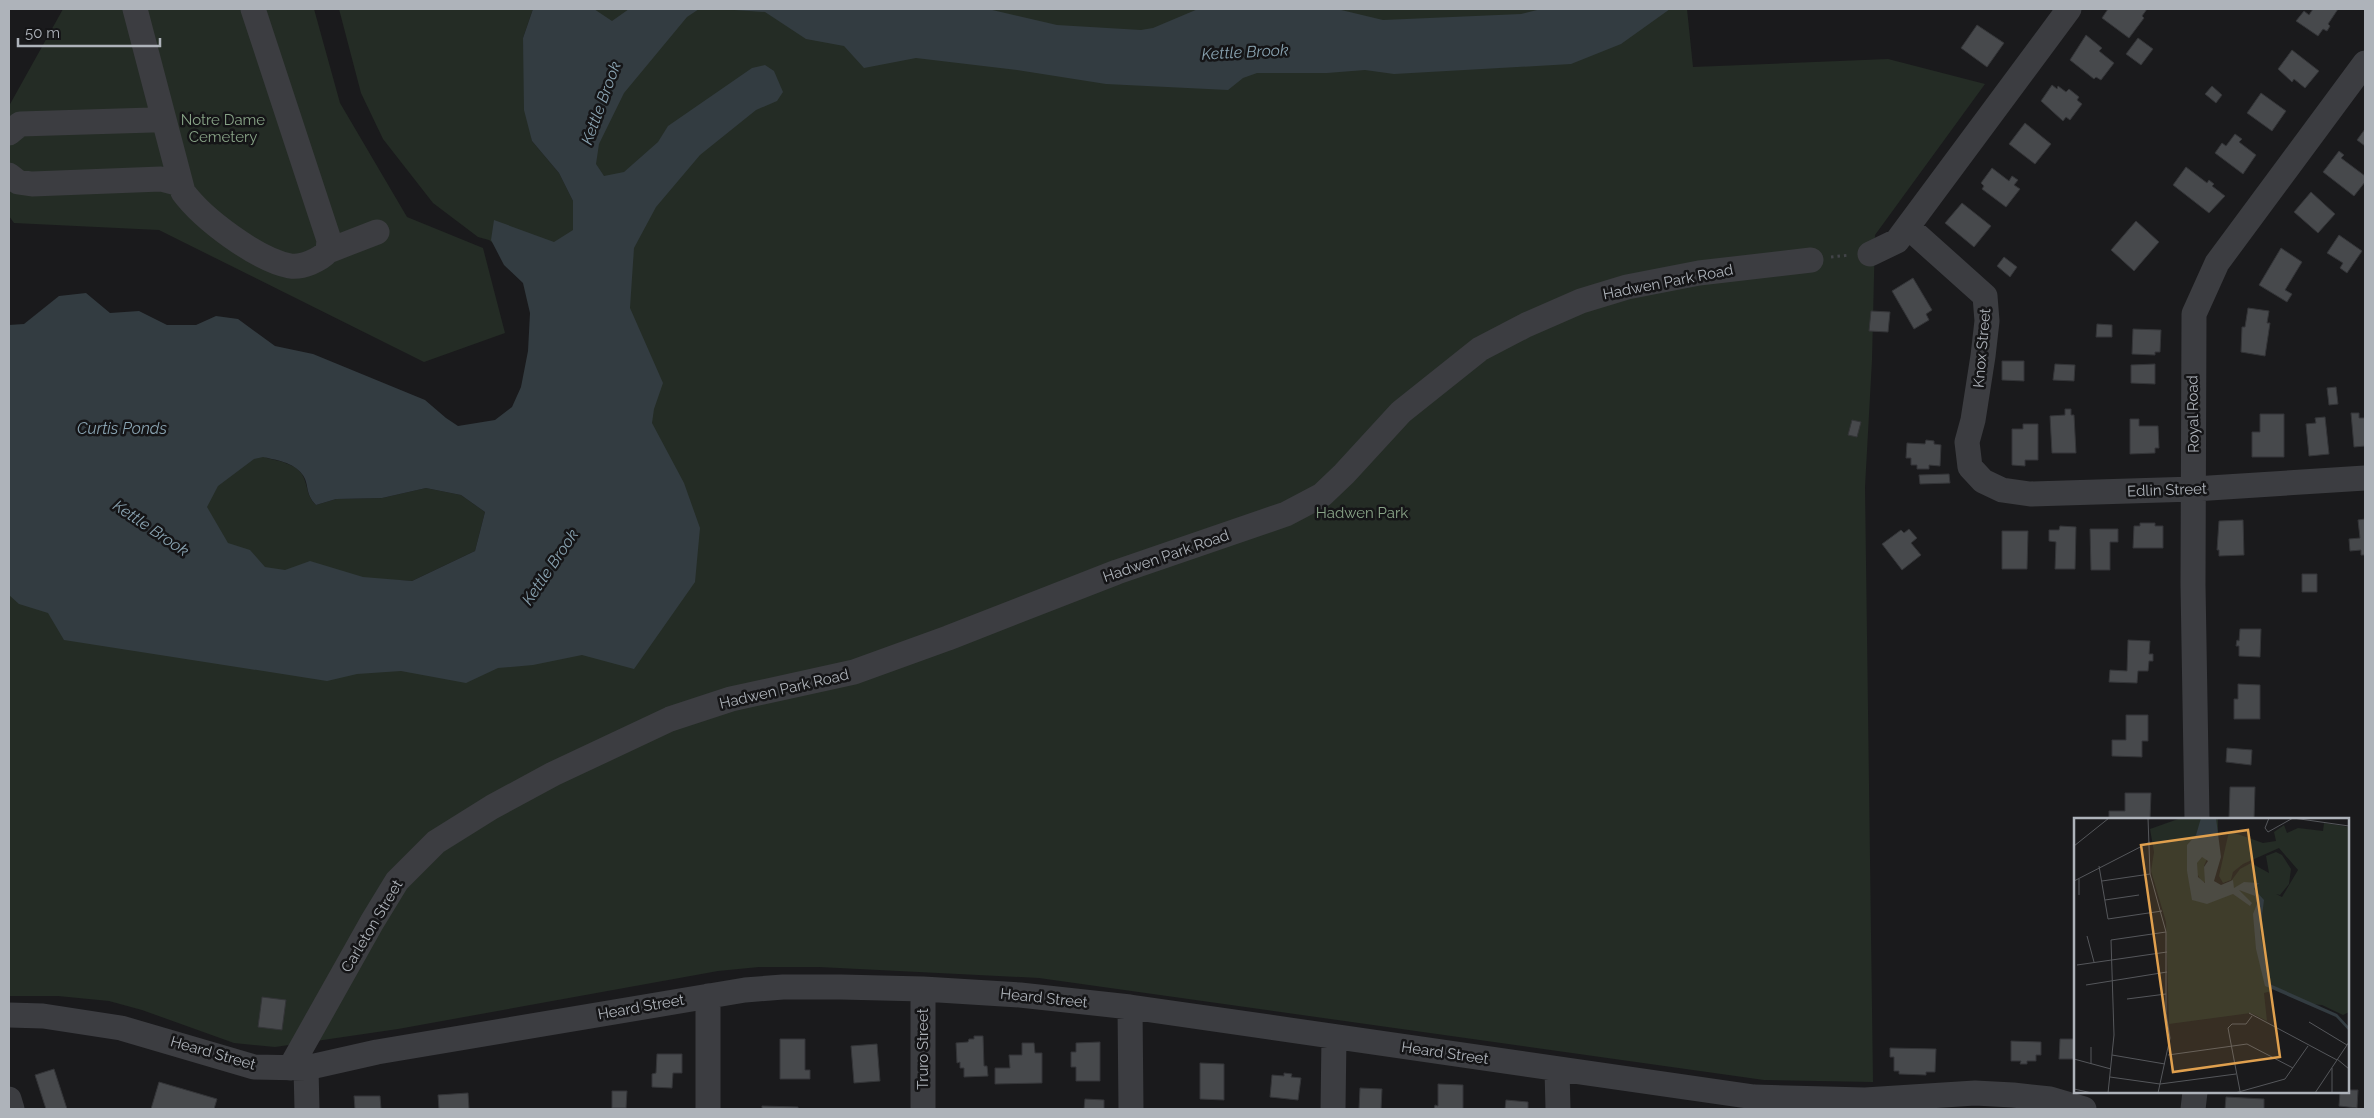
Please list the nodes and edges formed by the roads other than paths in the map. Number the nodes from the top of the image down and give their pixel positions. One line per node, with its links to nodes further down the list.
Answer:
1 (135, 9): 5 (street)
2 (253, 9): 11 (street)
3 (2068, 9): 9 (street)
4 (2365, 63): 16 (street, Royal Road)
5 (162, 112): 6 (street); 8 (street)
6 (9, 133)
7 (9, 175): 8 (street)
8 (180, 184): 11 (street)
9 (1908, 227): 12 (street); 14 (street, Knox Street)
10 (377, 232): 11 (street)
11 (328, 251)
12 (1870, 254)
13 (1811, 260): 17 (street, Hadwen Park Road)
14 (1974, 472): 16 (street, Edlin Street)
15 (2365, 478): 16 (street, Edlin Street)
16 (2194, 489): 18 (street, Royal Road)
17 (484, 811): 24 (street, Carleton Street)
18 (2197, 818)
19 (923, 988): 20 (street, Heard Street); 21 (street, Heard Street); 32 (street, Truro Street)
20 (708, 996): 24 (street, Heard Street); 31 (street)
21 (1130, 1007): 23 (street, Heard Street); 33 (street)
22 (9, 1015): 24 (street, Heard Street)
23 (1334, 1037): 25 (street, Heard Street); 34 (street)
24 (298, 1068): 30 (street)
25 (1557, 1070): 28 (street, Heard Street); 35 (street)
26 (2195, 1093): 37 (street)
27 (9, 1099): 29 (street)
28 (1966, 1102): 36 (street, Heard Street)
29 (12, 1109)
30 (307, 1109)
31 (708, 1109)
32 (923, 1109)
33 (1131, 1109)
34 (1333, 1109)
35 (1558, 1109)
36 (2084, 1109)
37 (2193, 1109)

